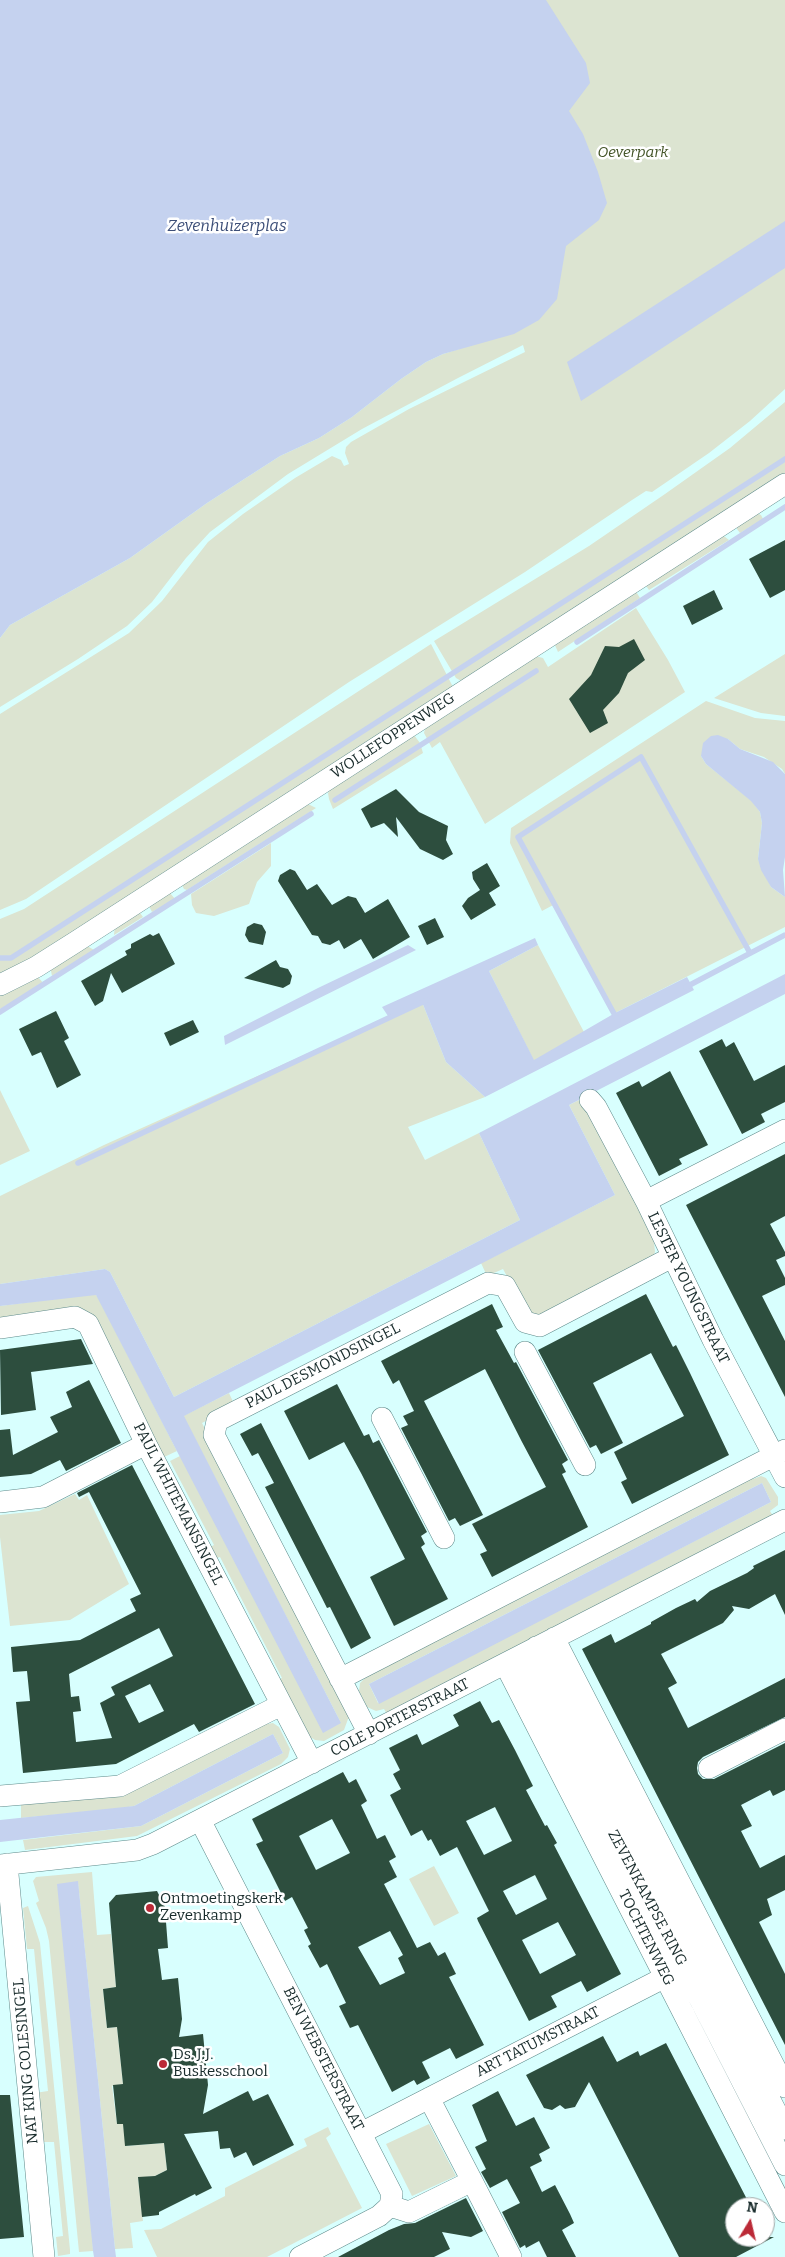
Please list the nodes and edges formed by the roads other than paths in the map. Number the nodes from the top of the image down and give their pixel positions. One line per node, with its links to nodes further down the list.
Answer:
1 (785, 484): 2 (street, WOLLEFOPPENWEG)
2 (0, 985)
3 (590, 1100): 5 (street, LESTER YOUNGSTRAAT)
4 (785, 1130): 5 (street)
5 (646, 1202): 6 (street, LESTER YOUNGSTRAAT)
6 (672, 1257): 11 (street, LESTER YOUNGSTRAAT); 18 (street, PAUL DESMONDSINGEL)
7 (0, 1328): 10 (street, PAUL WHITEMANSINGEL)
8 (525, 1352): 12 (street)
9 (382, 1418): 16 (street)
10 (146, 1444): 14 (street); 19 (street, PAUL WHITEMANSINGEL)
11 (779, 1453): 13 (street, LESTER YOUNGSTRAAT); 18 (street)
12 (585, 1466)
13 (785, 1477)
14 (0, 1502)
15 (785, 1520): 17 (street, COLE PORTERSTRAAT)
16 (444, 1538)
17 (529, 1651): 21 (street, COLE PORTERSTRAAT); 28 (street, TOCHTENWEG); 28 (street, ZEVENKAMPSE RING)
18 (340, 1679): 21 (street, PAUL DESMONDSINGEL)
19 (281, 1705): 22 (street, PAUL WHITEMANSINGEL); 24 (street)
20 (785, 1729): 23 (street)
21 (369, 1734): 22 (street, COLE PORTERSTRAAT)
22 (312, 1763): 25 (street, COLE PORTERSTRAAT)
23 (709, 1768)
24 (0, 1796)
25 (200, 1820): 26 (street, COLE PORTERSTRAAT); 31 (street, BEN WEBSTERSTRAAT)
26 (3, 1864): 27 (street, NAT KING COLESINGEL)
27 (7, 1928): 38 (street, NAT KING COLESINGEL)
28 (690, 1963): 29 (street, TOCHTENWEG); 30 (street, ART TATUMSTRAAT); 32 (street, ZEVENKAMPSE RING); 33 (street, TOCHTENWEG)
29 (785, 2087)
30 (430, 2098): 31 (street, ART TATUMSTRAAT); 35 (street)
31 (361, 2133): 36 (street, BEN WEBSTERSTRAAT)
32 (781, 2134): 33 (street); 34 (street, ZEVENKAMPSE RING)
33 (753, 2150): 37 (street, TOCHTENWEG)
34 (785, 2165)
35 (472, 2181): 36 (street); 40 (street)
36 (390, 2206): 39 (street)
37 (785, 2212)
38 (44, 2257)
39 (300, 2257)
40 (511, 2257)

